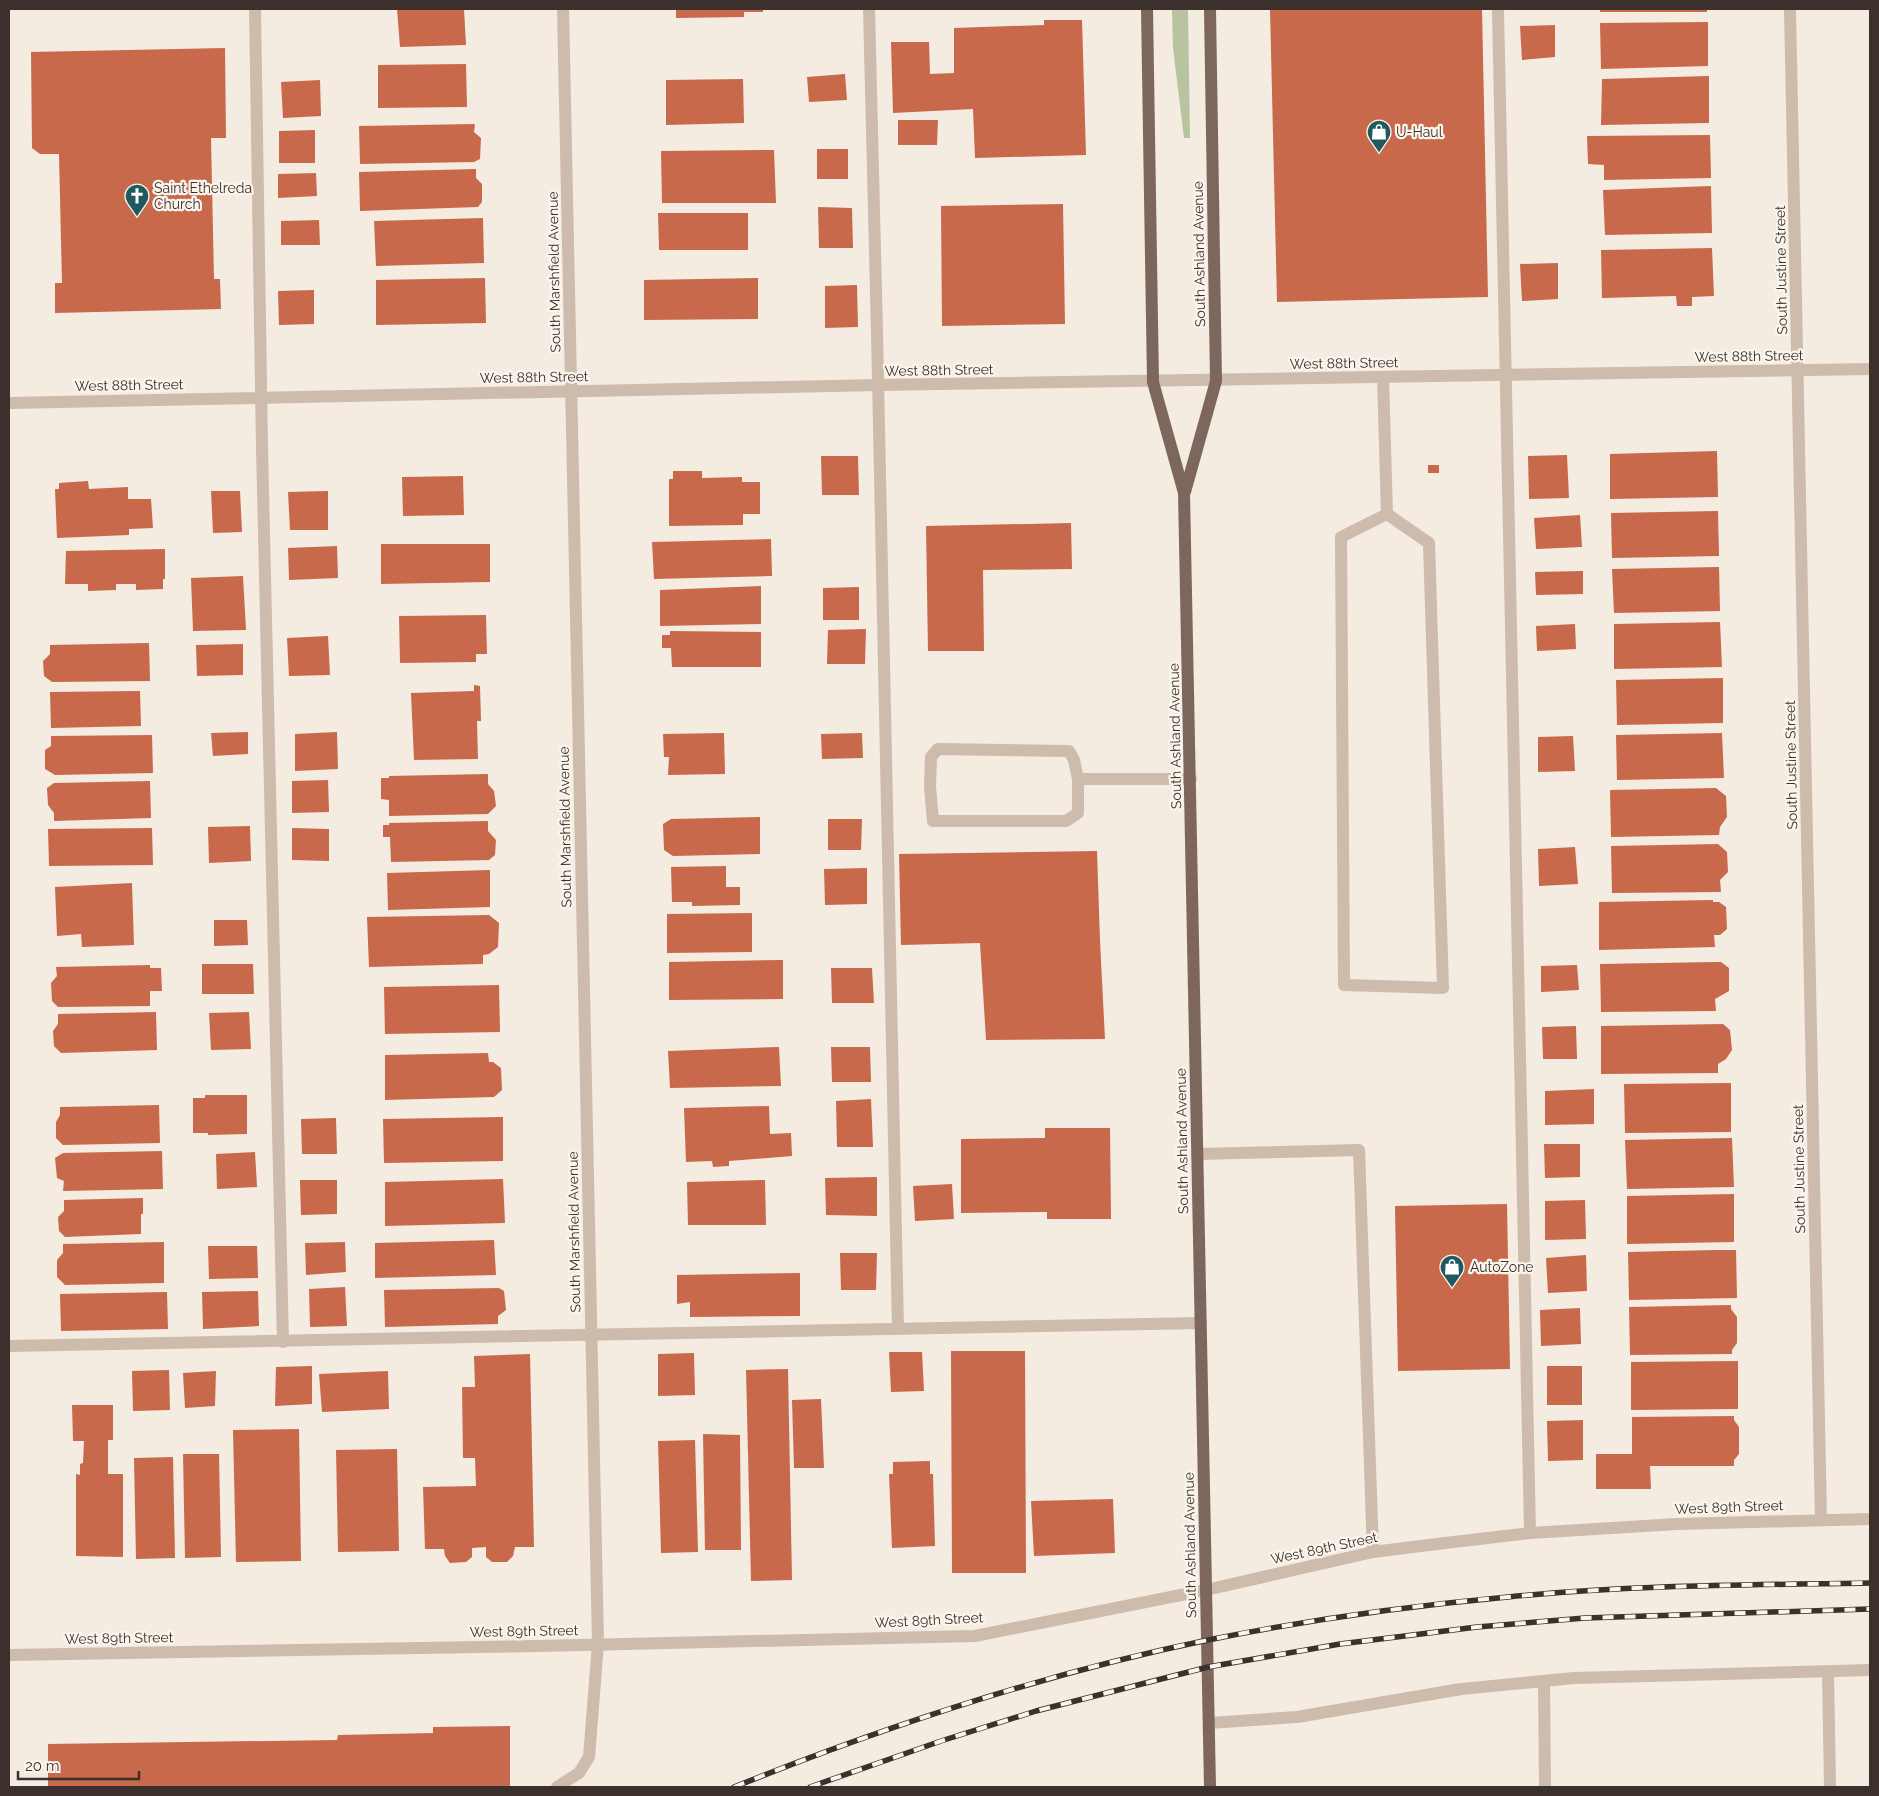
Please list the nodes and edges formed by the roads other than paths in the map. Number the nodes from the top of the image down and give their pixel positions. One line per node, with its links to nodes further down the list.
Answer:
1 (255, 9): 16 (street)
2 (562, 9): 15 (street, South Marshfield Avenue)
3 (869, 9): 14 (street)
4 (1147, 9): 13 (main road, South Ashland Avenue)
5 (1210, 9): 12 (main road, South Ashland Avenue)
6 (1498, 9): 10 (street)
7 (1790, 9): 9 (street, South Justine Street)
8 (1870, 369): 9 (street, West 88th Street)
9 (1798, 370): 10 (street, West 88th Street); 29 (street, South Justine Street)
10 (1506, 375): 11 (street, West 88th Street); 30 (street)
11 (1383, 377): 12 (street, West 88th Street); 19 (street)
12 (1216, 381): 13 (street, West 88th Street); 18 (main road, South Ashland Avenue)
13 (1153, 382): 14 (street, West 88th Street); 18 (main road, South Ashland Avenue)
14 (878, 385): 15 (street, West 88th Street); 24 (street)
15 (571, 392): 16 (street, West 88th Street); 25 (street, South Marshfield Avenue)
16 (261, 398): 17 (street, West 88th Street); 26 (street)
17 (9, 403)
18 (1184, 493): 21 (main road, South Ashland Avenue)
19 (1387, 514): 19 (street)
20 (1078, 779): 20 (street); 21 (street)
21 (1191, 780): 22 (main road, South Ashland Avenue)
22 (1197, 1154): 23 (main road, South Ashland Avenue); 31 (street)
23 (1201, 1323): 24 (street); 32 (main road, South Ashland Avenue)
24 (898, 1329): 25 (street)
25 (591, 1336): 26 (street); 33 (street, South Marshfield Avenue)
26 (283, 1342): 27 (street)
27 (9, 1346)
28 (1870, 1519): 29 (street, West 89th Street)
29 (1822, 1520): 30 (street, West 89th Street)
30 (1530, 1533): 31 (street, West 89th Street)
31 (1373, 1552): 32 (street, West 89th Street)
32 (1206, 1590): 33 (street, West 89th Street); 38 (main road, South Ashland Avenue)
33 (598, 1644): 34 (street, West 89th Street); 39 (street, South Marshfield Avenue)
34 (9, 1655)
35 (1870, 1670): 36 (street)
36 (1828, 1671): 37 (street); 42 (street)
37 (1544, 1681): 38 (street); 41 (street)
38 (1209, 1723): 40 (main road, South Ashland Avenue)
39 (557, 1787)
40 (1210, 1787)
41 (1545, 1787)
42 (1830, 1787)

